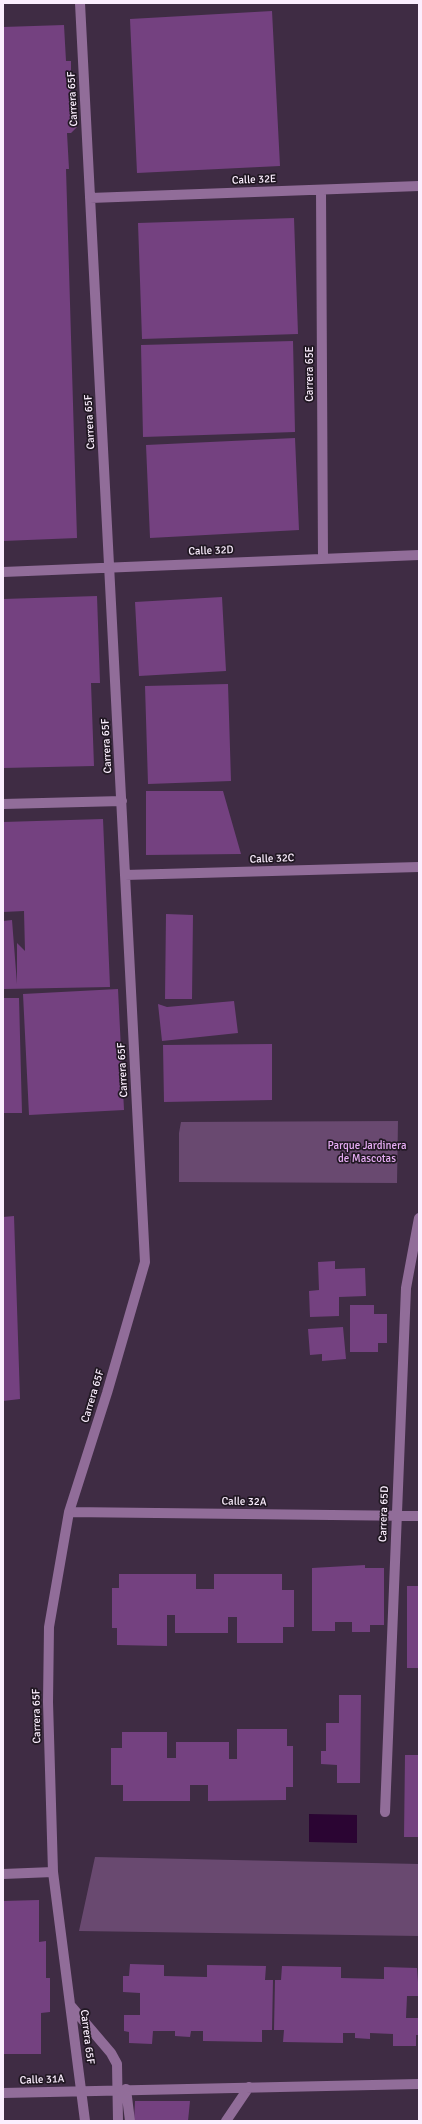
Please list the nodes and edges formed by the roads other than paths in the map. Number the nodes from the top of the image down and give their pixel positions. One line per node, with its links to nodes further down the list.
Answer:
1 (80, 3): 4 (street, Carrera 65F)
2 (419, 186): 3 (street, Calle 32E)
3 (321, 190): 4 (street, Calle 32E); 6 (street, Carrera 65E)
4 (90, 198): 7 (street, Carrera 65F)
5 (419, 555): 6 (street, Calle 32D)
6 (323, 559): 7 (street, Calle 32D)
7 (109, 568): 8 (street, Calle 32D); 9 (street, Carrera 65F)
8 (3, 572)
9 (122, 801): 10 (street); 12 (street, Carrera 65F)
10 (3, 804)
11 (419, 867): 12 (street, Calle 32C)
12 (125, 876): 14 (street, Carrera 65F)
13 (419, 1218): 15 (street, Carrera 65D)
14 (69, 1512): 15 (street, Calle 32A); 18 (street, Carrera 65F)
15 (395, 1516): 16 (street, Calle 32A); 17 (street, Carrera 65D)
16 (419, 1516)
17 (385, 1812)
18 (53, 1872): 19 (street); 20 (street, Carrera 65F)
19 (3, 1874)
20 (71, 2006): 23 (street); 24 (street, Carrera 65F)
21 (419, 2084): 22 (street, Calle 31A)
22 (249, 2087): 23 (street, Calle 31A); 29 (street)
23 (122, 2090): 24 (street, Calle 31A); 27 (street); 28 (street)
24 (81, 2091): 25 (street, Calle 31A); 26 (street, Carrera 65F)
25 (3, 2093)
26 (85, 2121)
27 (118, 2121)
28 (130, 2121)
29 (226, 2121)

